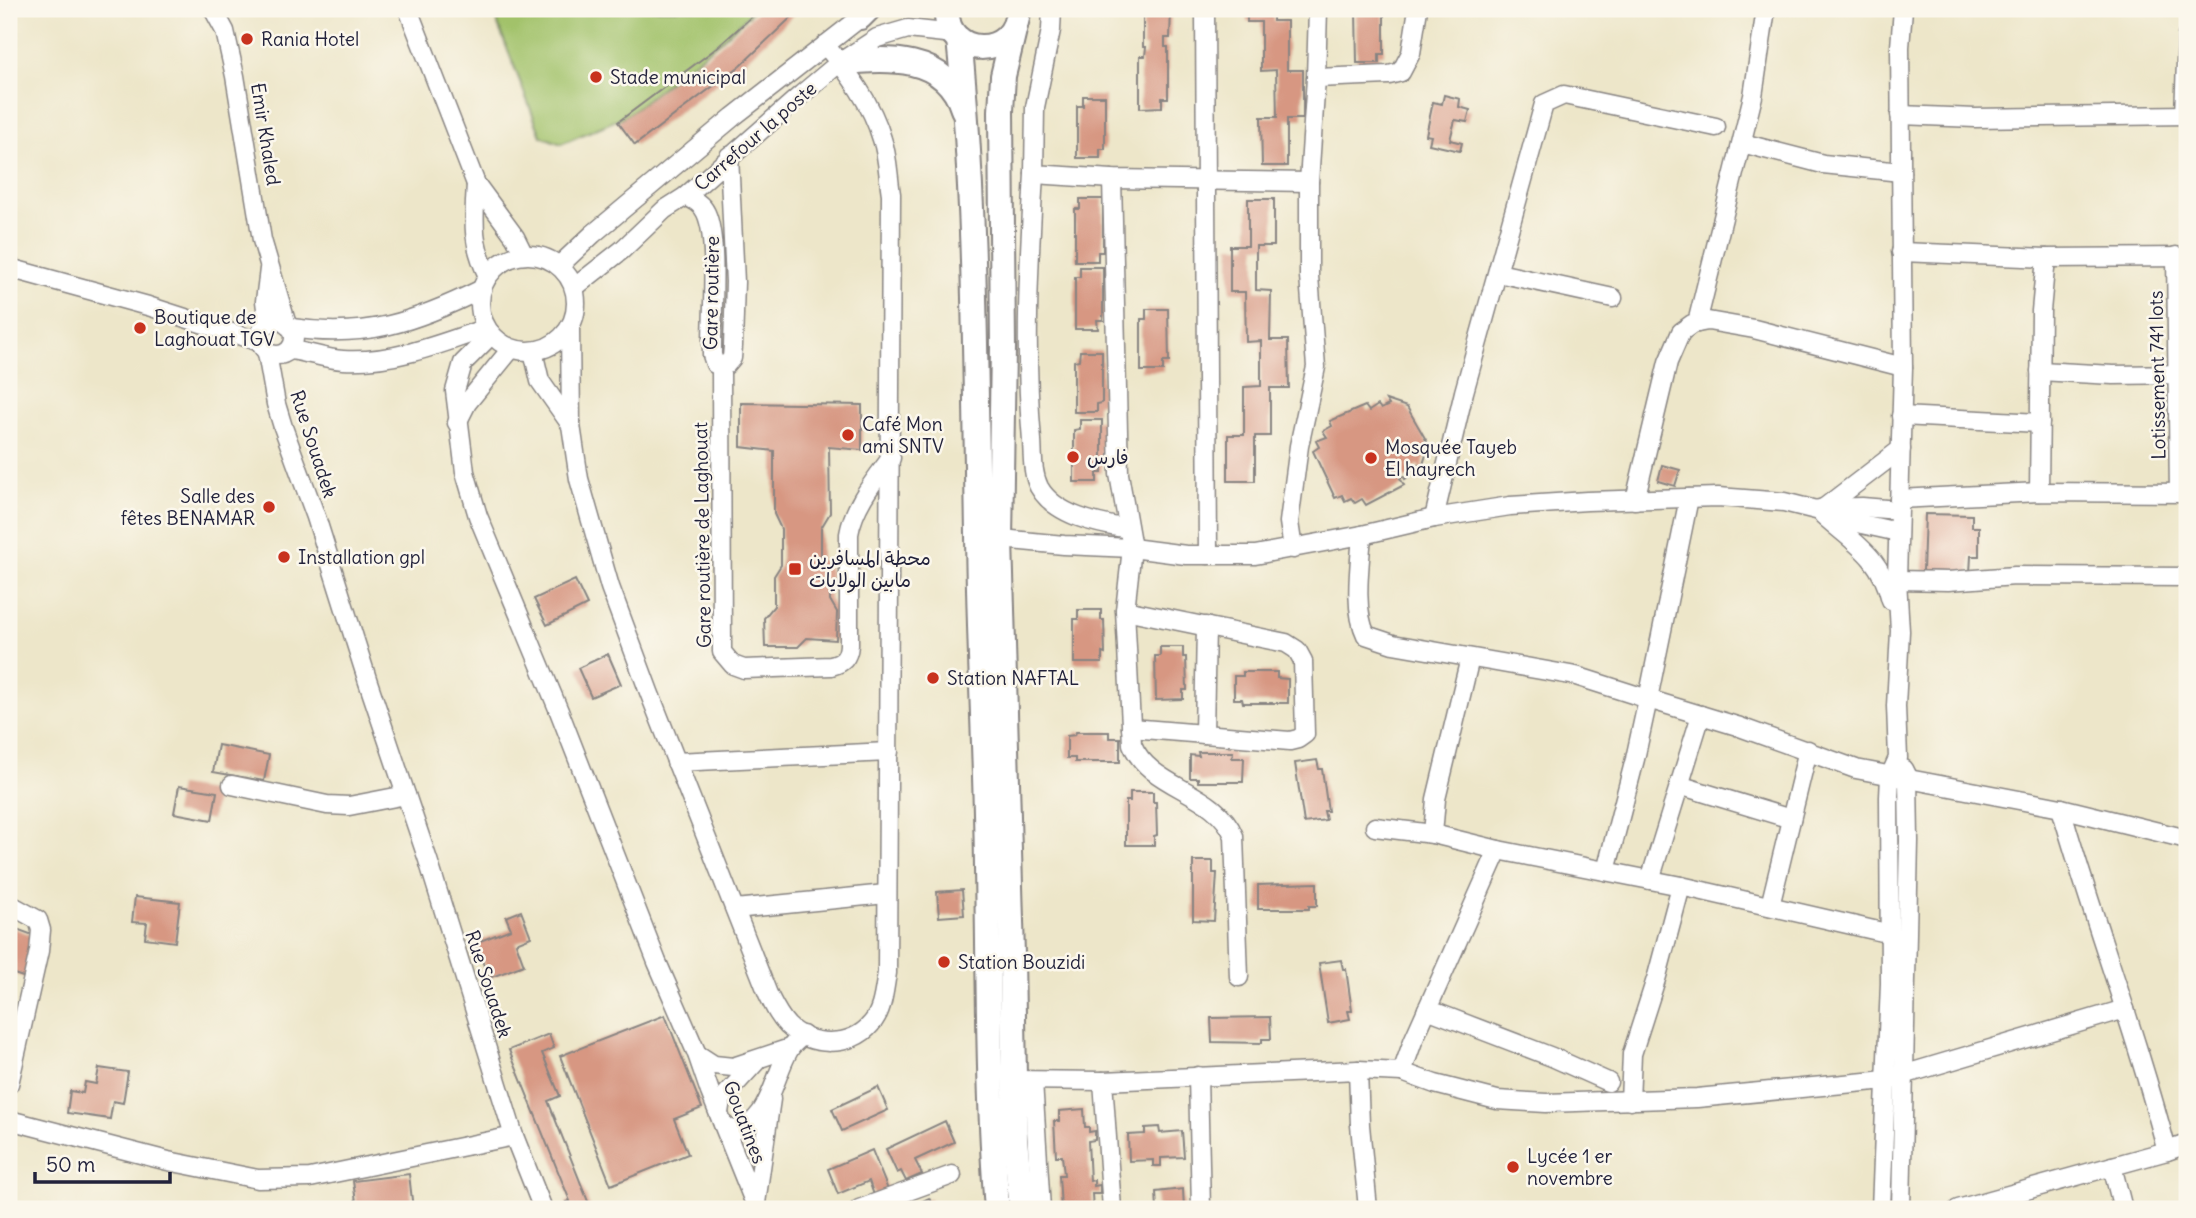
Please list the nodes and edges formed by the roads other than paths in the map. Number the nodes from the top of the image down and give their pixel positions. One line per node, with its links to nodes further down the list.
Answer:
1 (214, 9): 35 (street, Emir Khaled)
2 (408, 9): 27 (street)
3 (947, 9): 13 (highway)
4 (1052, 9): 23 (street)
5 (1205, 9): 25 (street)
6 (1318, 9): 15 (street)
7 (1418, 9): 15 (street)
8 (1766, 9): 20 (street)
9 (1903, 9): 16 (street)
10 (867, 11): 14 (street, Carrefour la poste)
11 (1017, 18): 13 (highway, Carrefour la poste); 69 (highway)
12 (2187, 36): 17 (street)
13 (957, 37): 14 (street, Carrefour la poste); 18 (highway)
14 (832, 54): 18 (highway); 21 (street, Carrefour la poste); 33 (street, Carrefour la poste); 58 (street)
15 (1316, 78): 26 (street)
16 (1900, 115): 17 (street); 22 (street)
17 (2186, 115)
18 (968, 126): 69 (highway)
19 (1716, 127): 36 (street)
20 (1742, 143): 22 (street); 41 (street)
21 (729, 156): 28 (street, Carrefour la poste); 49 (street, Gare routière)
22 (1900, 172): 29 (street)
23 (1034, 174): 24 (street); 66 (street)
24 (1112, 179): 25 (street); 66 (street)
25 (1205, 180): 26 (street); 72 (street)
26 (1309, 182): 71 (street)
27 (476, 184): 30 (street); 37 (street)
28 (685, 196): 38 (street, Carrefour la poste); 49 (street, Gare routière)
29 (1901, 252): 32 (street); 50 (street)
30 (524, 255): 33 (street); 37 (street)
31 (2182, 256): 32 (street); 52 (street, Lotissement 741 lots)
32 (2046, 258): 51 (street)
33 (560, 265): 38 (street)
34 (9, 268): 45 (street)
35 (269, 269): 40 (street, Emir Khaled); 42 (street, Emir Khaled)
36 (1498, 273): 39 (street); 65 (street)
37 (485, 282): 42 (street); 44 (street)
38 (575, 287): 43 (street)
39 (1613, 298)
40 (265, 301): 45 (street, Rue Souadek)
41 (1697, 323): 50 (street); 62 (street)
42 (289, 326): 45 (street); 47 (street)
43 (570, 328): 48 (street); 56 (street)
44 (489, 331): 46 (street); 47 (street); 54 (street, Gouatines)
45 (265, 336): 47 (street); 89 (street, Rue Souadek)
46 (512, 349): 48 (street); 54 (street)
47 (289, 350)
48 (533, 351): 56 (street)
49 (720, 366): 58 (street, Gare routière de Laghouat)
50 (1903, 367): 53 (street)
51 (2040, 371): 52 (street); 55 (street)
52 (2182, 374): 60 (street, Lotissement 741 lots)
53 (1901, 416): 55 (street); 57 (street)
54 (457, 423): 109 (street, Gouatines)
55 (2040, 423): 59 (street)
56 (570, 425): 85 (street)
57 (1901, 449): 63 (street); 64 (street)
58 (891, 458): 84 (street)
59 (2039, 492): 60 (street); 63 (street)
60 (2183, 493)
61 (1689, 498): 62 (street); 64 (street); 79 (street)
62 (1634, 500): 65 (street)
63 (1898, 505): 64 (street); 67 (street)
64 (1821, 511): 67 (street); 77 (street)
65 (1434, 518): 68 (street)
66 (1128, 529): 70 (street)
67 (1898, 533): 74 (street)
68 (1362, 536): 71 (street); 78 (street)
69 (989, 537): 70 (street); 117 (highway); 133 (highway)
70 (1132, 548): 72 (street); 75 (street)
71 (1293, 549): 72 (street)
72 (1208, 555)
73 (2187, 577): 74 (street)
74 (1897, 580): 77 (street)
75 (1125, 610): 76 (street); 81 (street)
76 (1206, 626): 82 (street); 82 (street)
77 (1900, 631): 86 (street)
78 (1470, 658): 79 (street); 93 (street)
79 (1648, 699): 80 (street); 96 (street)
80 (1701, 715): 83 (street); 88 (street)
81 (1131, 728): 82 (street); 104 (street)
82 (1204, 734)
83 (1808, 751): 86 (street); 91 (street)
84 (889, 752): 85 (street); 99 (street)
85 (676, 762): 102 (street)
86 (1899, 777): 90 (street); 103 (street); 115 (street)
87 (232, 785): 89 (street)
88 (1679, 785): 91 (street); 97 (street)
89 (406, 795): 125 (street, Rue Souadek)
90 (2061, 808): 94 (street); 106 (street)
91 (1791, 819): 101 (street)
92 (1375, 827): 93 (street)
93 (1433, 834): 95 (street)
94 (2187, 839)
95 (1498, 850): 96 (street); 105 (street)
96 (1606, 871): 97 (street)
97 (1650, 880): 98 (street)
98 (1681, 886): 101 (street); 110 (street)
99 (886, 894): 102 (street); 107 (street)
100 (9, 904): 119 (street)
101 (1770, 906): 103 (street)
102 (734, 909): 107 (street)
103 (1891, 934): 115 (street)
104 (1239, 976)
105 (1427, 1009): 113 (street); 118 (street)
106 (2125, 1009): 115 (street); 127 (street)
107 (803, 1035): 108 (street)
108 (790, 1048): 111 (street); 120 (street)
109 (697, 1054): 111 (street); 123 (street, Gouatines)
110 (1632, 1054): 118 (street); 121 (street)
111 (761, 1057): 123 (street)
112 (1358, 1070): 113 (street); 114 (street); 138 (street)
113 (1402, 1072): 122 (street)
114 (1198, 1076): 116 (street); 137 (street)
115 (1895, 1078): 121 (street); 139 (street); 140 (street)
116 (1103, 1080): 117 (street); 136 (street)
117 (1023, 1081): 134 (highway); 135 (street)
118 (1608, 1082): 122 (street)
119 (9, 1084)
120 (772, 1092): 123 (street); 130 (street)
121 (1630, 1101): 122 (street)
122 (1595, 1102)
123 (721, 1118): 130 (street, Gouatines)
124 (9, 1120): 125 (street)
125 (514, 1136): 131 (street)
126 (2187, 1144): 127 (street)
127 (2167, 1151): 128 (street)
128 (2112, 1166): 141 (street); 142 (street)
129 (952, 1175): 132 (street)
130 (752, 1208)
131 (543, 1209)
132 (859, 1209)
133 (997, 1209)
134 (1023, 1209)
135 (1041, 1209)
136 (1112, 1209)
137 (1201, 1209)
138 (1368, 1209)
139 (1881, 1209)
140 (1901, 1209)
141 (1958, 1209)
142 (2123, 1209)

